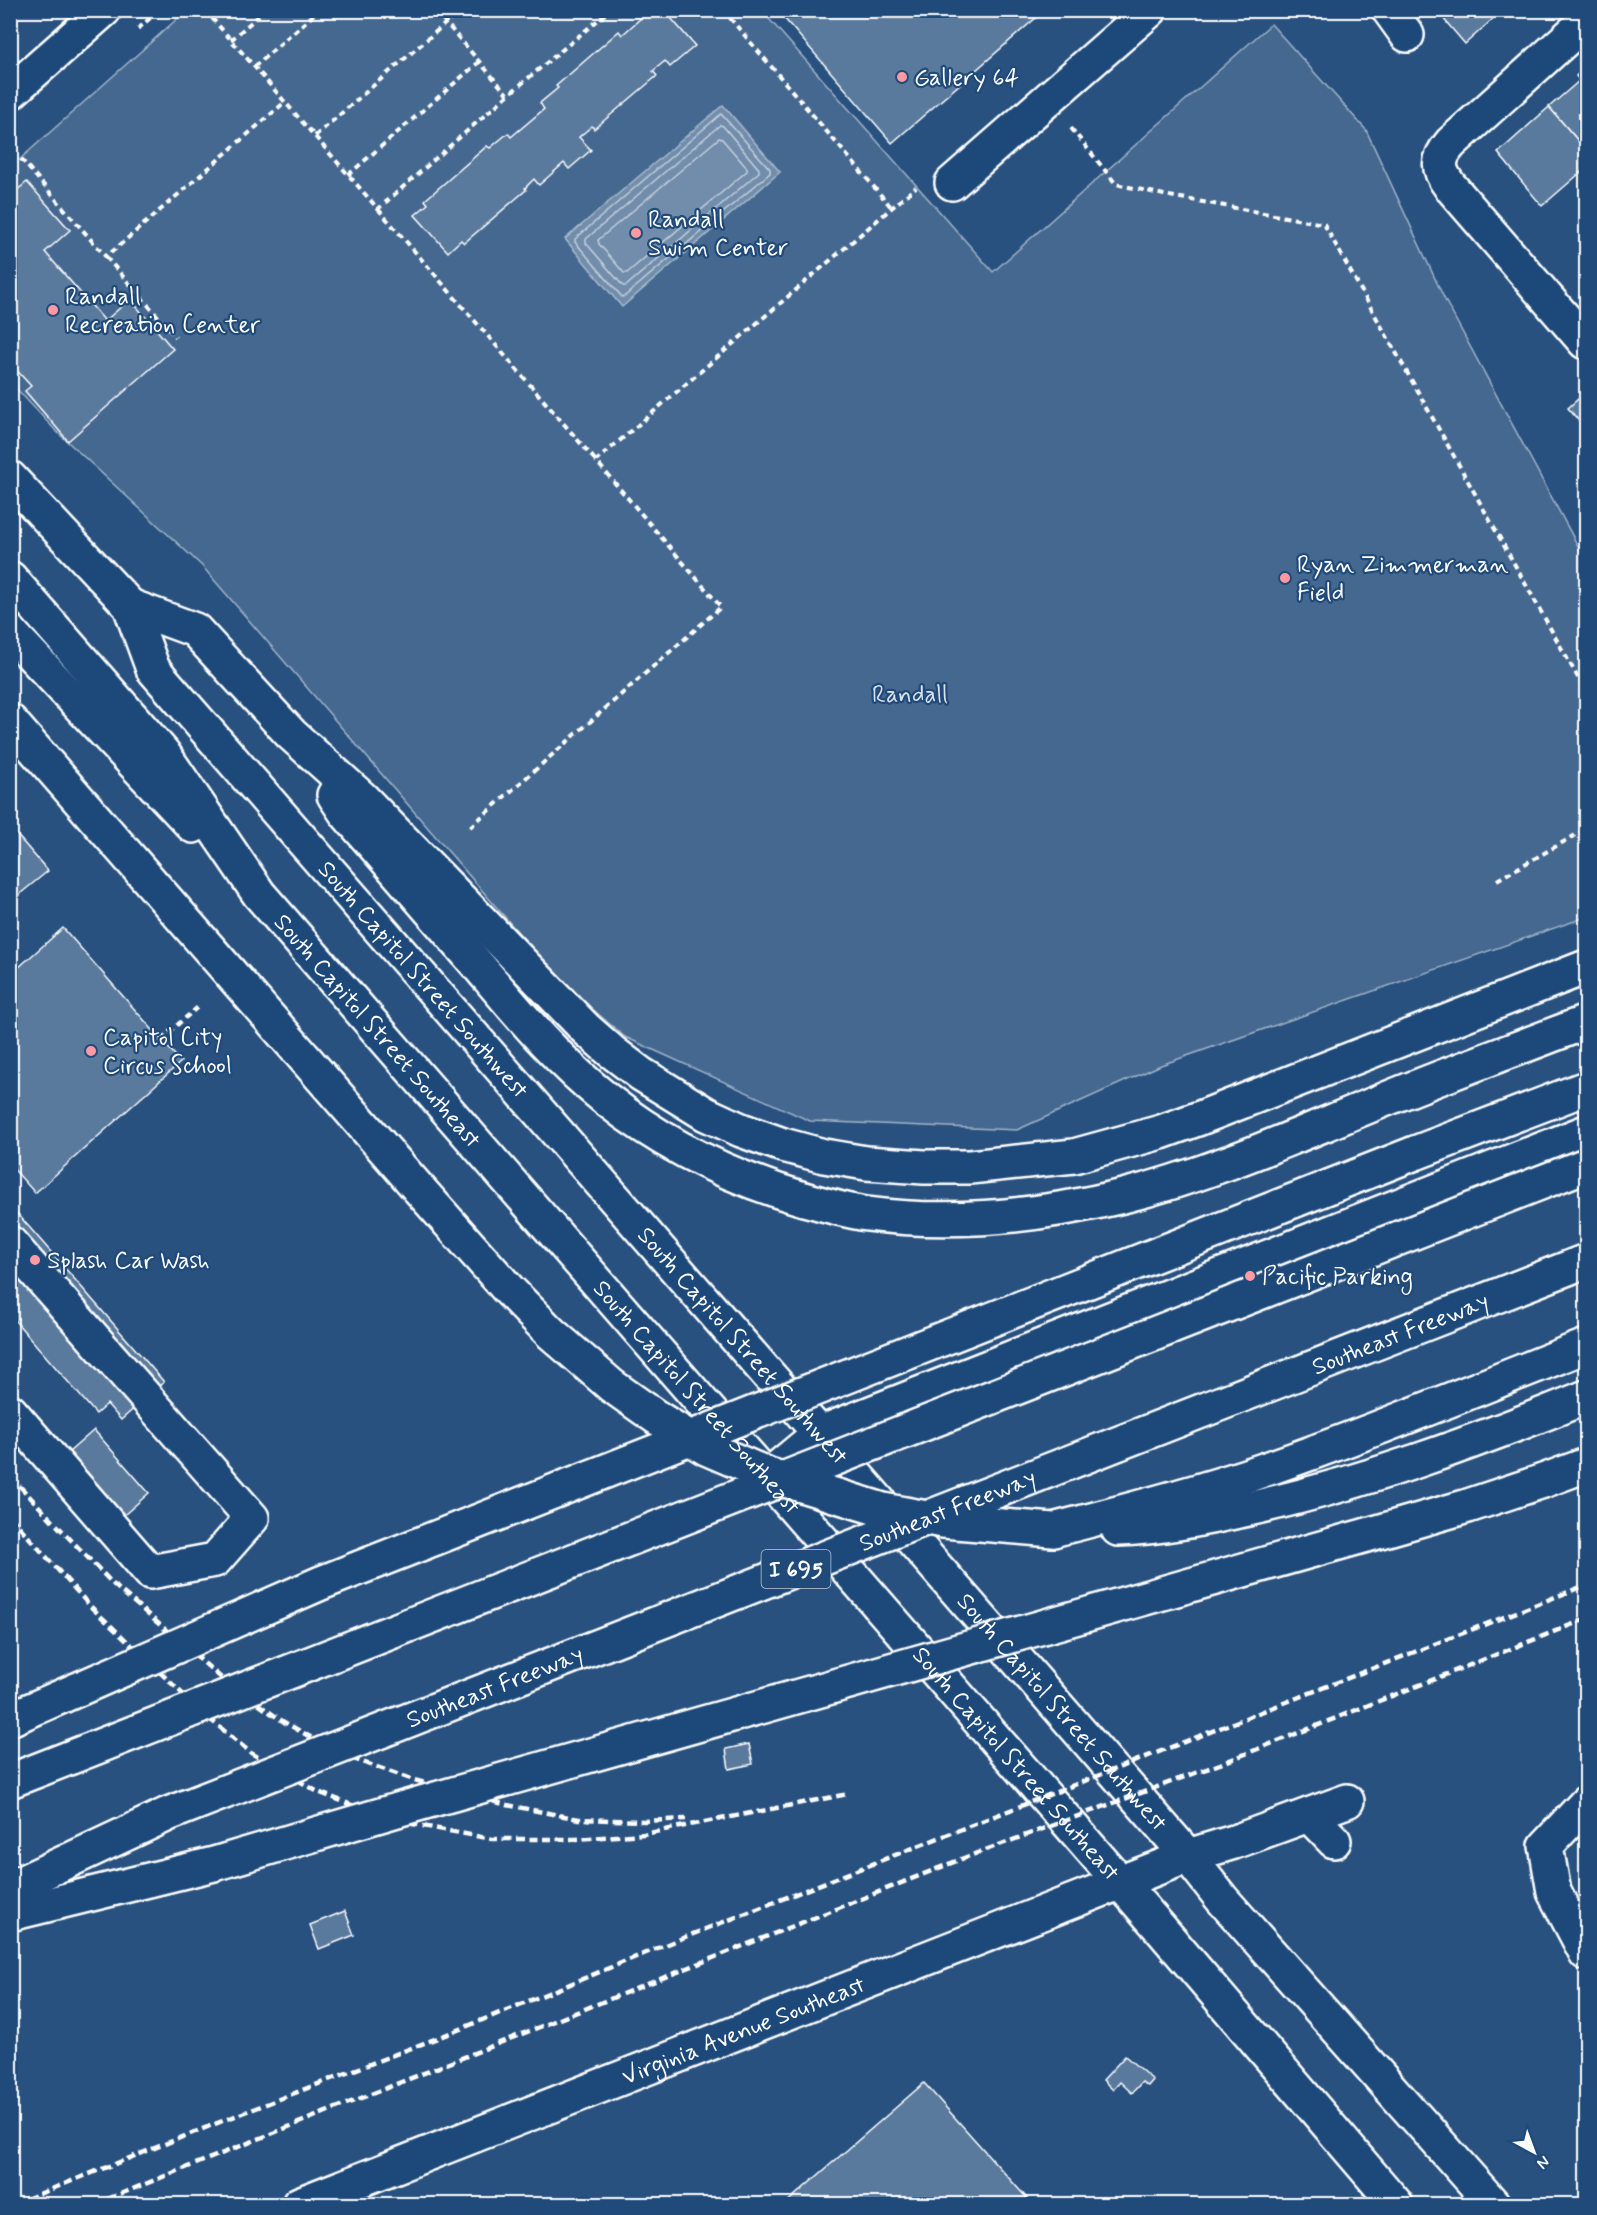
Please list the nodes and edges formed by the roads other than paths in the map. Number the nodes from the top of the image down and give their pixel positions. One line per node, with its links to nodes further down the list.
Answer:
1 (104, 10): 4 (main road)
2 (1150, 10): 5 (main road)
3 (1587, 21): 6 (main road)
4 (10, 93)
5 (952, 183)
6 (1585, 342)
7 (10, 478): 9 (main road, South Capitol Street Southwest)
8 (10, 578): 13 (main road, South Capitol Street Southeast)
9 (130, 606): 12 (main road); 24 (main road, South Capitol Street Southwest)
10 (10, 632): 13 (main road)
11 (10, 721): 27 (main road, bridge)
12 (291, 734): 14 (main road); 15 (main road)
13 (259, 894): 26 (main road, South Capitol Street Southeast)
14 (1587, 967)
15 (1587, 1022)
16 (1587, 1088): 28 (main road, bridge)
17 (1587, 1132): 24 (main road)
18 (1587, 1165): 29 (main road, bridge)
19 (10, 1243): 23 (main road)
20 (1587, 1261): 36 (main road, Southeast Freeway / I 695, bridge)
21 (1587, 1346): 27 (main road)
22 (1587, 1397): 27 (main road)
23 (10, 1411)
24 (820, 1433): 26 (main road); 34 (main road, South Capitol Street Southwest)
25 (1587, 1465): 37 (main road, bridge)
26 (766, 1477): 35 (main road, South Capitol Street Southeast)
27 (1053, 1530)
28 (10, 1719)
29 (10, 1781)
30 (1347, 1801): 32 (main road, Virginia Avenue Southeast)
31 (1587, 1803): 38 (main road)
32 (1309, 1815): 33 (main road); 34 (main road, Virginia Avenue Southeast)
33 (1334, 1840)
34 (1188, 1856): 35 (main road, Virginia Avenue Southeast); 41 (main road, South Capitol Street Southwest)
35 (1120, 1883): 39 (main road, Virginia Avenue Southeast); 40 (main road, South Capitol Street Southeast)
36 (10, 1888)
37 (10, 1914)
38 (1587, 1953)
39 (299, 2205)
40 (1396, 2205)
41 (1493, 2205)

